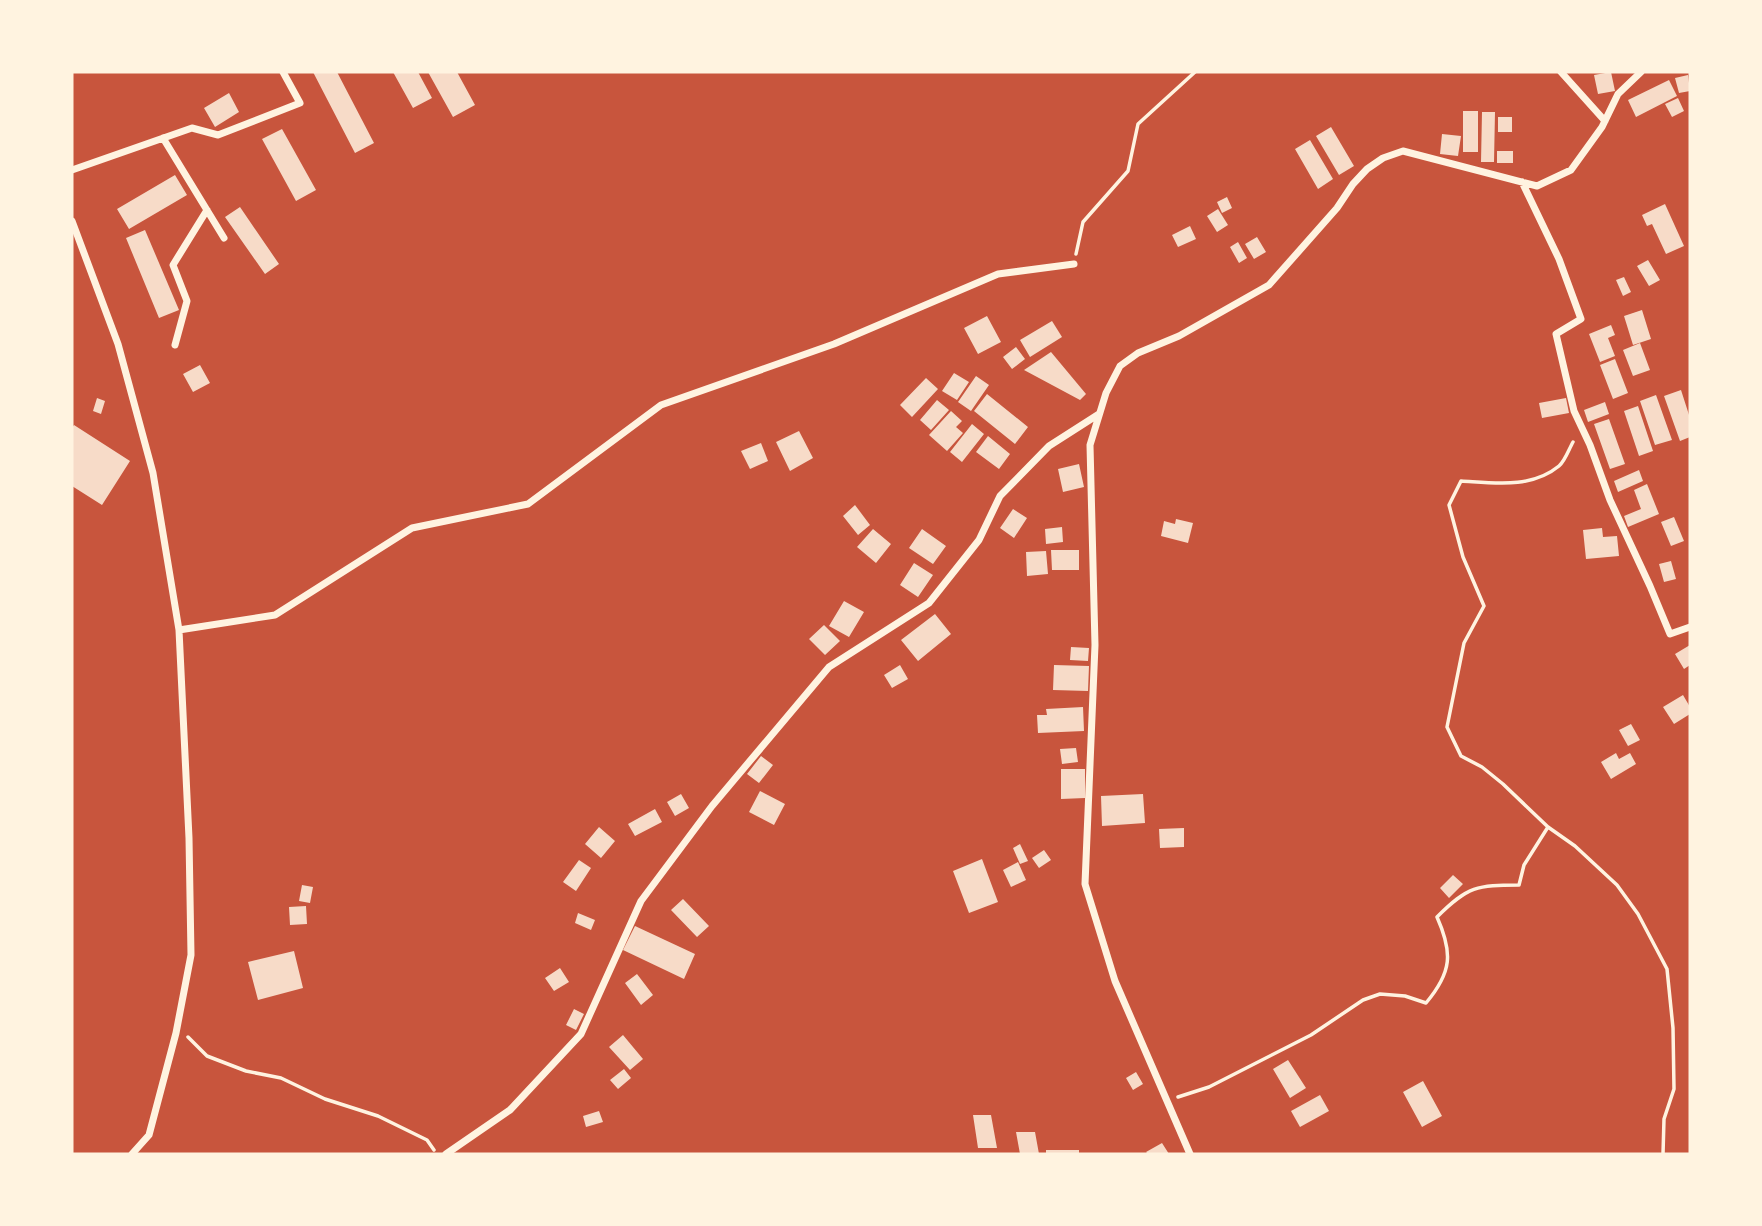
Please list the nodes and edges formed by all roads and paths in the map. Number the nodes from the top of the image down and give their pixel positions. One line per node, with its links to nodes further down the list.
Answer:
1 (283, 72): 6 (street)
2 (1195, 72): 12 (path)
3 (1561, 72): 5 (street)
4 (1641, 72): 5 (street)
5 (1605, 121): 8 (street)
6 (163, 138): 7 (street); 9 (street)
7 (72, 170)
8 (1522, 182): 14 (street); 15 (street)
9 (207, 210): 11 (street); 13 (street)
10 (72, 221): 17 (street)
11 (224, 238)
12 (1074, 264): 17 (street)
13 (174, 345)
14 (1574, 411): 16 (street); 18 (path)
15 (1100, 413): 20 (street); 23 (street)
16 (1690, 627)
17 (179, 630): 19 (street)
18 (1548, 827): 20 (path); 25 (path)
19 (177, 1026): 21 (street); 22 (path)
20 (1166, 1101): 24 (street)
21 (132, 1154)
22 (438, 1154)
23 (446, 1154)
24 (1189, 1154)
25 (1663, 1154)

